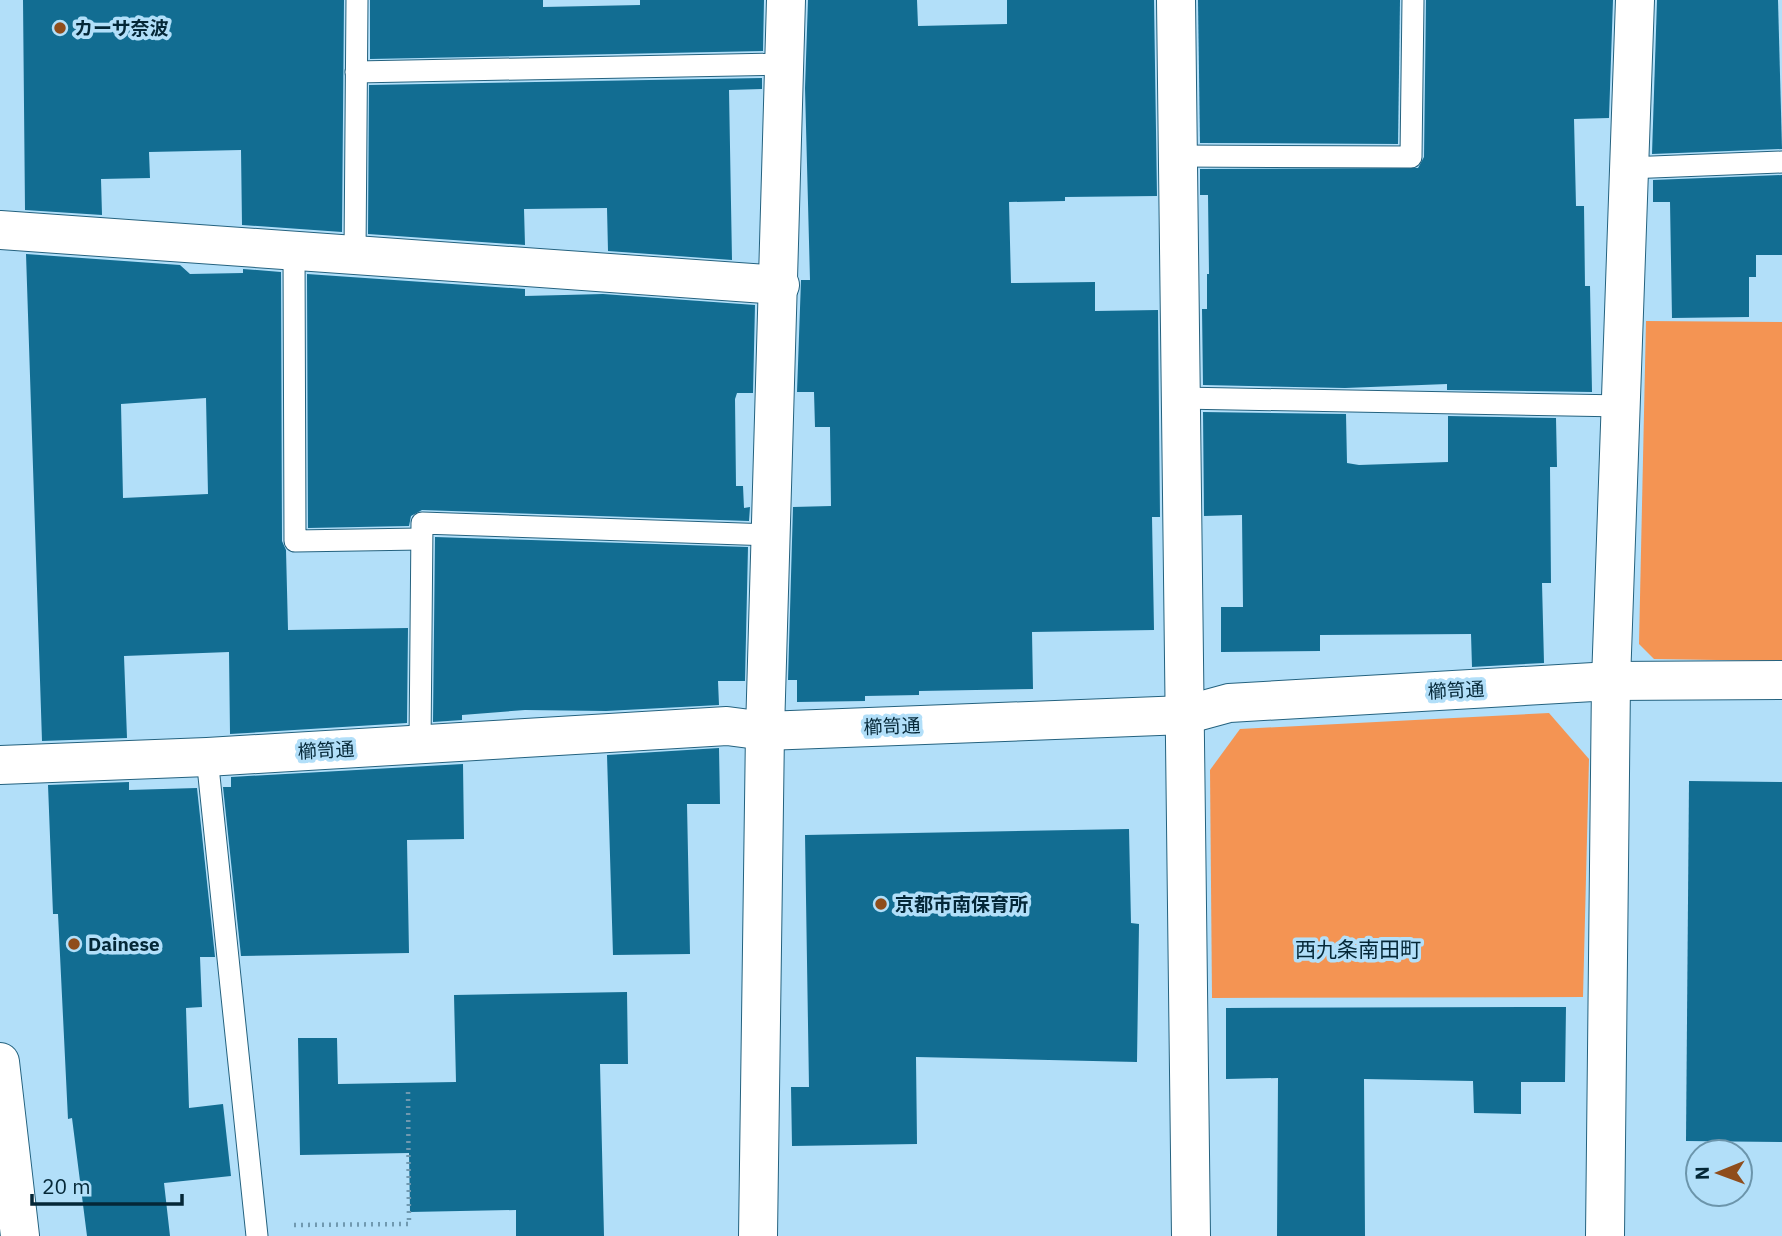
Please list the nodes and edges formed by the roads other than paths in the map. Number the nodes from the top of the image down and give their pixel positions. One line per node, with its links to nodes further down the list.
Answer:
1 (357, 0): 7 (lane)
2 (786, 0): 6 (main road)
3 (1176, 0): 8 (main road)
4 (1413, 0): 8 (lane)
5 (1635, 0): 10 (main road)
6 (784, 64): 7 (lane); 14 (main road)
7 (356, 72): 13 (lane)
8 (1178, 156): 15 (main road)
9 (1782, 162): 10 (lane)
10 (1627, 168): 16 (main road)
11 (0, 230): 12 (main road)
12 (294, 250): 13 (main road); 18 (lane)
13 (355, 254): 14 (main road)
14 (780, 285): 17 (main road)
15 (1181, 398): 16 (lane); 21 (main road)
16 (1623, 406): 20 (main road)
17 (771, 535): 18 (lane); 22 (main road)
18 (421, 539): 23 (lane)
19 (1782, 680): 20 (main road, 櫛笥通)
20 (1611, 681): 21 (main road, 櫛笥通); 31 (main road)
21 (1185, 715): 22 (main road, 櫛笥通); 30 (main road)
22 (765, 731): 23 (main road, 櫛笥通); 29 (main road)
23 (420, 745): 24 (main road, 櫛笥通)
24 (207, 757): 25 (main road, 櫛笥通); 27 (lane)
25 (0, 765)
26 (0, 1062): 28 (main road)
27 (256, 1231)
28 (20, 1236)
29 (758, 1236)
30 (1191, 1236)
31 (1605, 1236)

